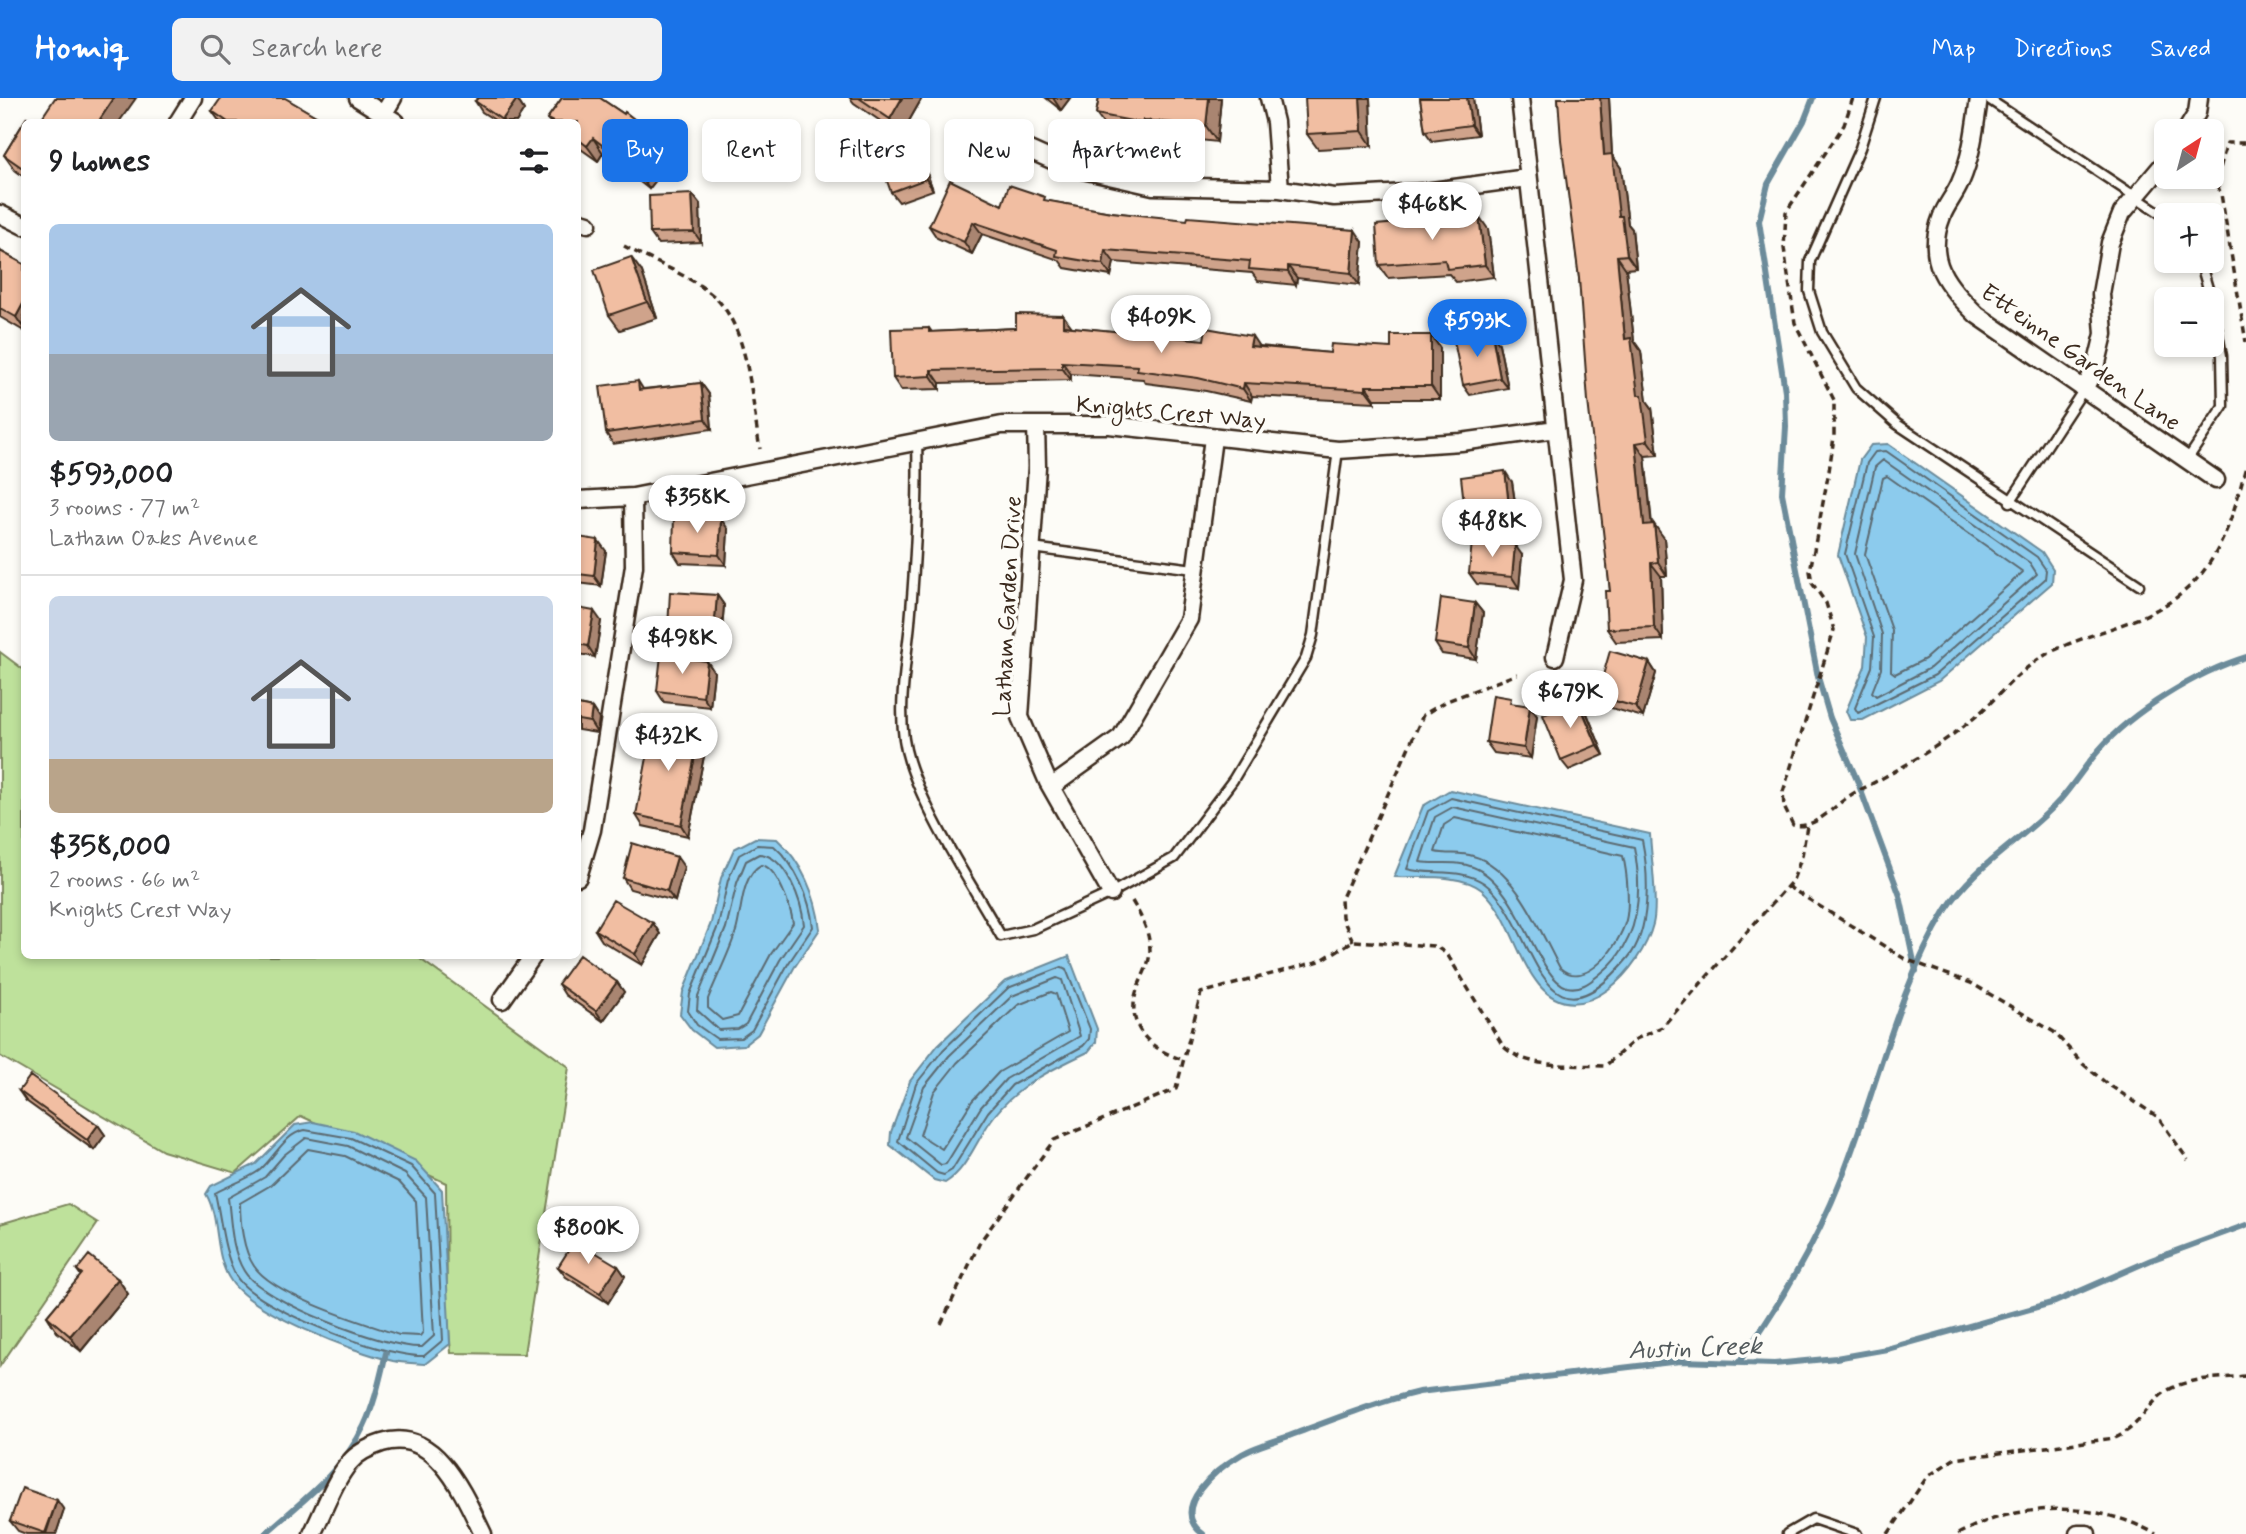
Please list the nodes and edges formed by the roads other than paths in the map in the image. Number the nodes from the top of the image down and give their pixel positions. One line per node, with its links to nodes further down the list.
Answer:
1 (193, 98): 10 (street)
2 (358, 98): 11 (street)
3 (393, 98): 11 (street)
4 (1269, 98): 16 (street)
5 (1520, 98): 15 (street)
6 (1876, 98): 32 (lane)
7 (1979, 98): 22 (street, Etteinne Garden Lane)
8 (1987, 98): 17 (lane)
9 (2199, 98): 12 (street)
10 (180, 119)
11 (390, 119)
12 (2193, 119)
13 (1034, 152): 16 (street)
14 (2154, 175): 17 (street)
15 (1527, 178): 16 (street); 24 (street)
16 (1280, 190)
17 (2137, 196): 18 (lane); 22 (street)
18 (2154, 208)
19 (0, 214): 20 (street)
20 (21, 224)
21 (2222, 357): 28 (lane)
22 (2084, 390): 28 (street, Etteinne Garden Lane); 32 (lane)
23 (1036, 425): 25 (street, Knights Crest Way); 26 (street, Knights Crest Way); 33 (street, Latham Garden Drive)
24 (1556, 429): 27 (street, Knights Crest Way); 36 (street)
25 (1213, 438): 27 (street, Knights Crest Way); 34 (street)
26 (916, 442): 30 (street, Knights Crest Way); 39 (lane)
27 (1338, 450): 39 (lane)
28 (2187, 460): 29 (street, Etteinne Garden Lane)
29 (2216, 480)
30 (633, 497): 31 (street, Knights Crest Way); 38 (street)
31 (581, 500)
32 (2010, 502): 35 (lane)
33 (1032, 548): 34 (lane); 37 (street, Latham Garden Drive)
34 (1194, 569): 37 (street)
35 (2138, 585)
36 (1555, 657)
37 (1051, 788): 39 (street, Latham Garden Drive)
38 (581, 867)
39 (1111, 893)
40 (531, 959): 41 (street)
41 (502, 1000)
42 (312, 1534): 43 (street)
43 (483, 1534)
44 (1787, 1534): 45 (lane)
45 (1857, 1534)
46 (2078, 1534): 47 (street)
47 (2087, 1534)

